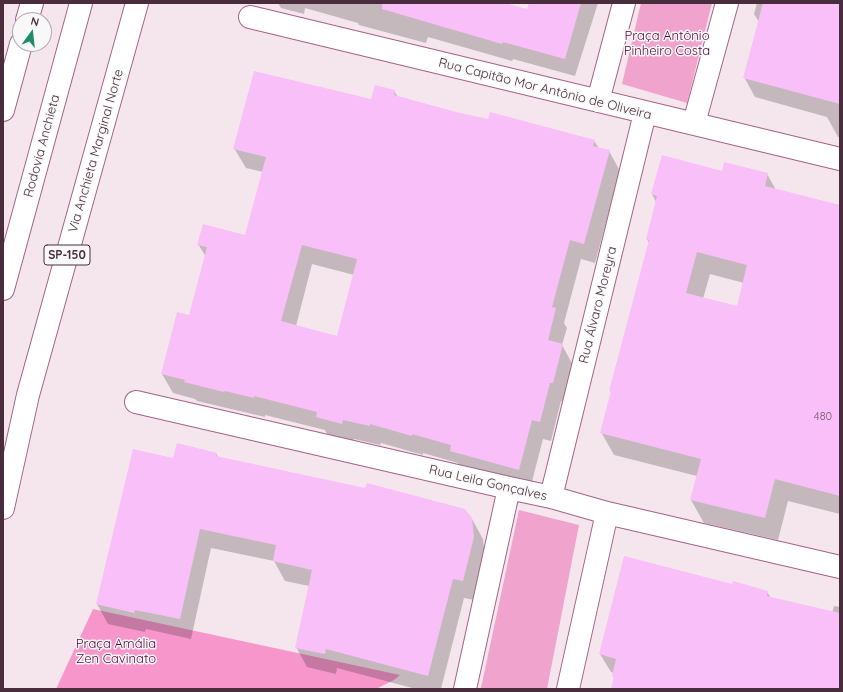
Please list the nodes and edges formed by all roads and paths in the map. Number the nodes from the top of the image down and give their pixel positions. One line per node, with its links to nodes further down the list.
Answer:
1 (81, 3): 12 (main road, Rodovia Anchieta)
2 (137, 3): 16 (main road, Via Anchieta Marginal Norte / SP-150)
3 (624, 3): 7 (main road)
4 (727, 3): 10 (main road)
5 (250, 17): 7 (main road, Rua Capitão Mor Antônio de Oliveira)
6 (19, 52): 8 (main road)
7 (598, 101): 9 (main road, Rua Capitão Mor Antônio de Oliveira)
8 (3, 110)
9 (644, 113): 10 (main road, Rua Capitão Mor Antônio de Oliveira); 15 (main road, Rua Álvaro Moreyra)
10 (694, 124): 11 (main road, Rua Capitão Mor Antônio de Oliveira)
11 (840, 160)
12 (3, 289)
13 (136, 402): 14 (main road, Rua Leila Gonçalves)
14 (509, 488): 15 (main road, Rua Leila Gonçalves); 19 (main road)
15 (551, 497): 17 (main road, Rua Leila Gonçalves)
16 (3, 508)
17 (607, 512): 18 (main road, Rua Leila Gonçalves); 20 (main road)
18 (840, 567)
19 (465, 689)
20 (568, 689)

